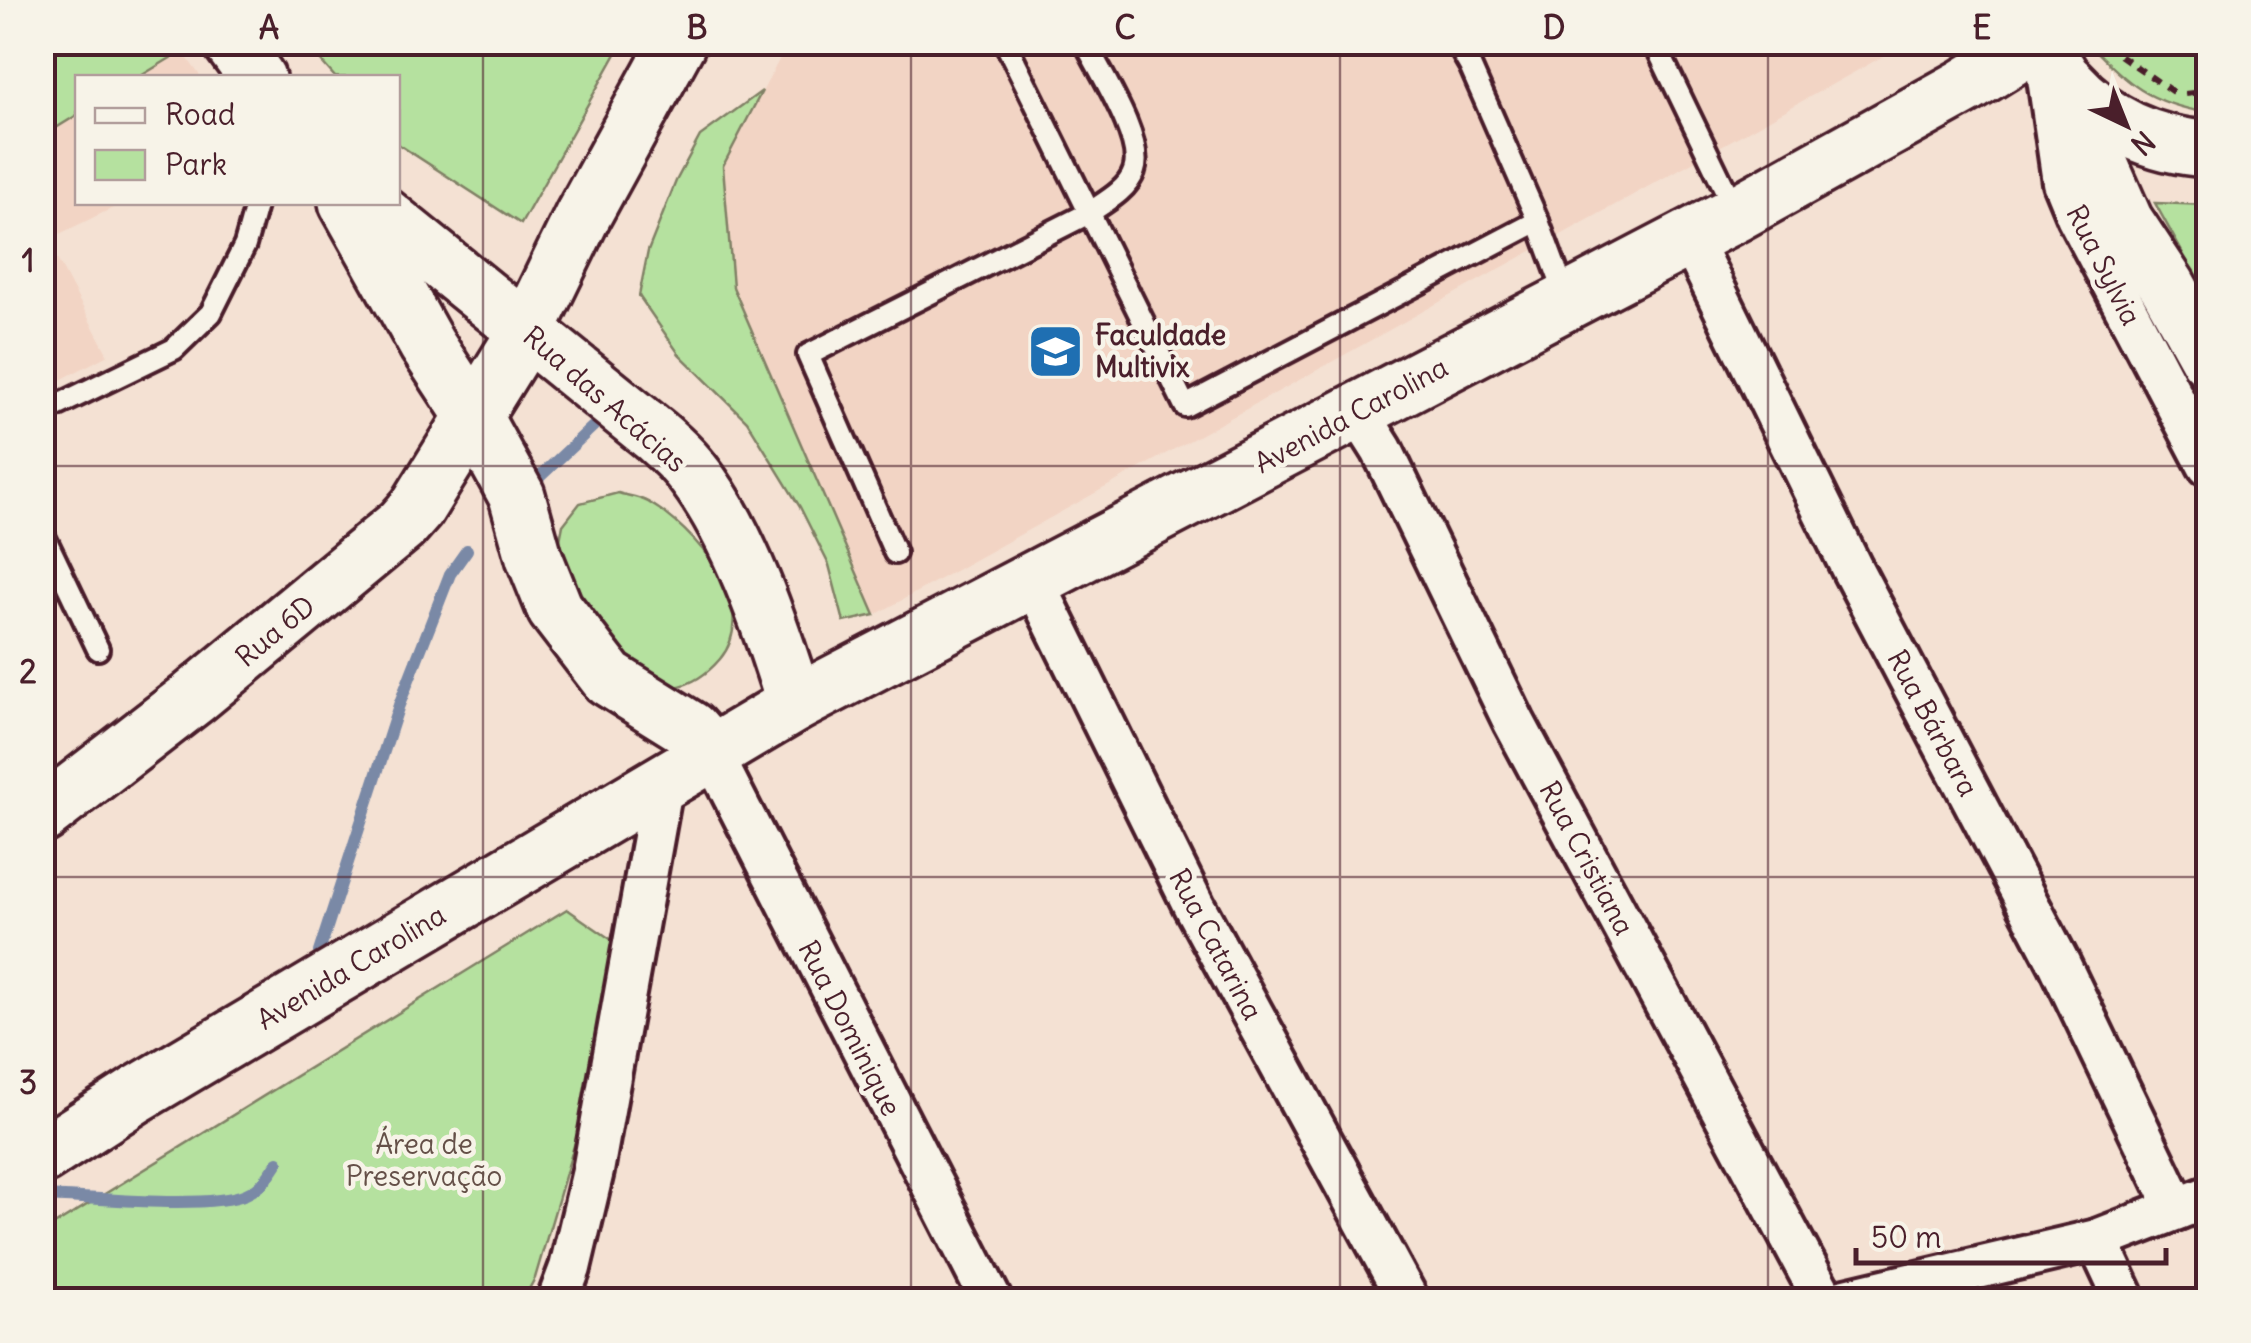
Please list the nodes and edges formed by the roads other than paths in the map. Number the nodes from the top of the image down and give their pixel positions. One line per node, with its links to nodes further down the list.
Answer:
1 (231, 42): 8 (street)
2 (678, 42): 17 (street, Rua 6D)
3 (1005, 42): 13 (lane)
4 (1085, 42): 13 (lane)
5 (1456, 42): 14 (lane)
6 (1654, 42): 15 (lane)
7 (2045, 52): 9 (street); 15 (street, Avenida Carolina); 18 (street); 22 (street, Rua Sylvia)
8 (256, 75)
9 (2208, 149)
10 (256, 205): 20 (lane)
11 (348, 205): 21 (street)
12 (372, 205): 17 (street, Rua das Acácias)
13 (1089, 213): 14 (lane); 24 (lane)
14 (1538, 221): 16 (lane)
15 (1713, 225): 16 (street, Avenida Carolina); 32 (street, Rua Bárbara)
16 (1568, 301): 19 (street, Avenida Carolina)
17 (527, 330): 21 (street, Rua 6D); 27 (street, Rua das Acácias)
18 (2208, 358)
19 (1358, 412): 25 (street, Avenida Carolina); 37 (street, Rua Cristiana)
20 (42, 413)
21 (472, 414): 28 (street); 30 (street, Rua 6D)
22 (2208, 465)
23 (42, 532): 26 (lane)
24 (895, 553)
25 (1034, 582): 27 (street, Avenida Carolina); 36 (street, Rua Catarina)
26 (98, 649)
27 (795, 704): 28 (street, Avenida Carolina)
28 (712, 754): 29 (street, Avenida Carolina); 35 (street, Rua Dominique)
29 (664, 782): 31 (street, Avenida Carolina); 34 (street)
30 (42, 815)
31 (42, 1156)
32 (2193, 1203): 33 (street)
33 (2097, 1240): 38 (street); 39 (street)
34 (560, 1300)
35 (991, 1300)
36 (1408, 1300)
37 (1824, 1300)
38 (1842, 1300)
39 (2125, 1300)

